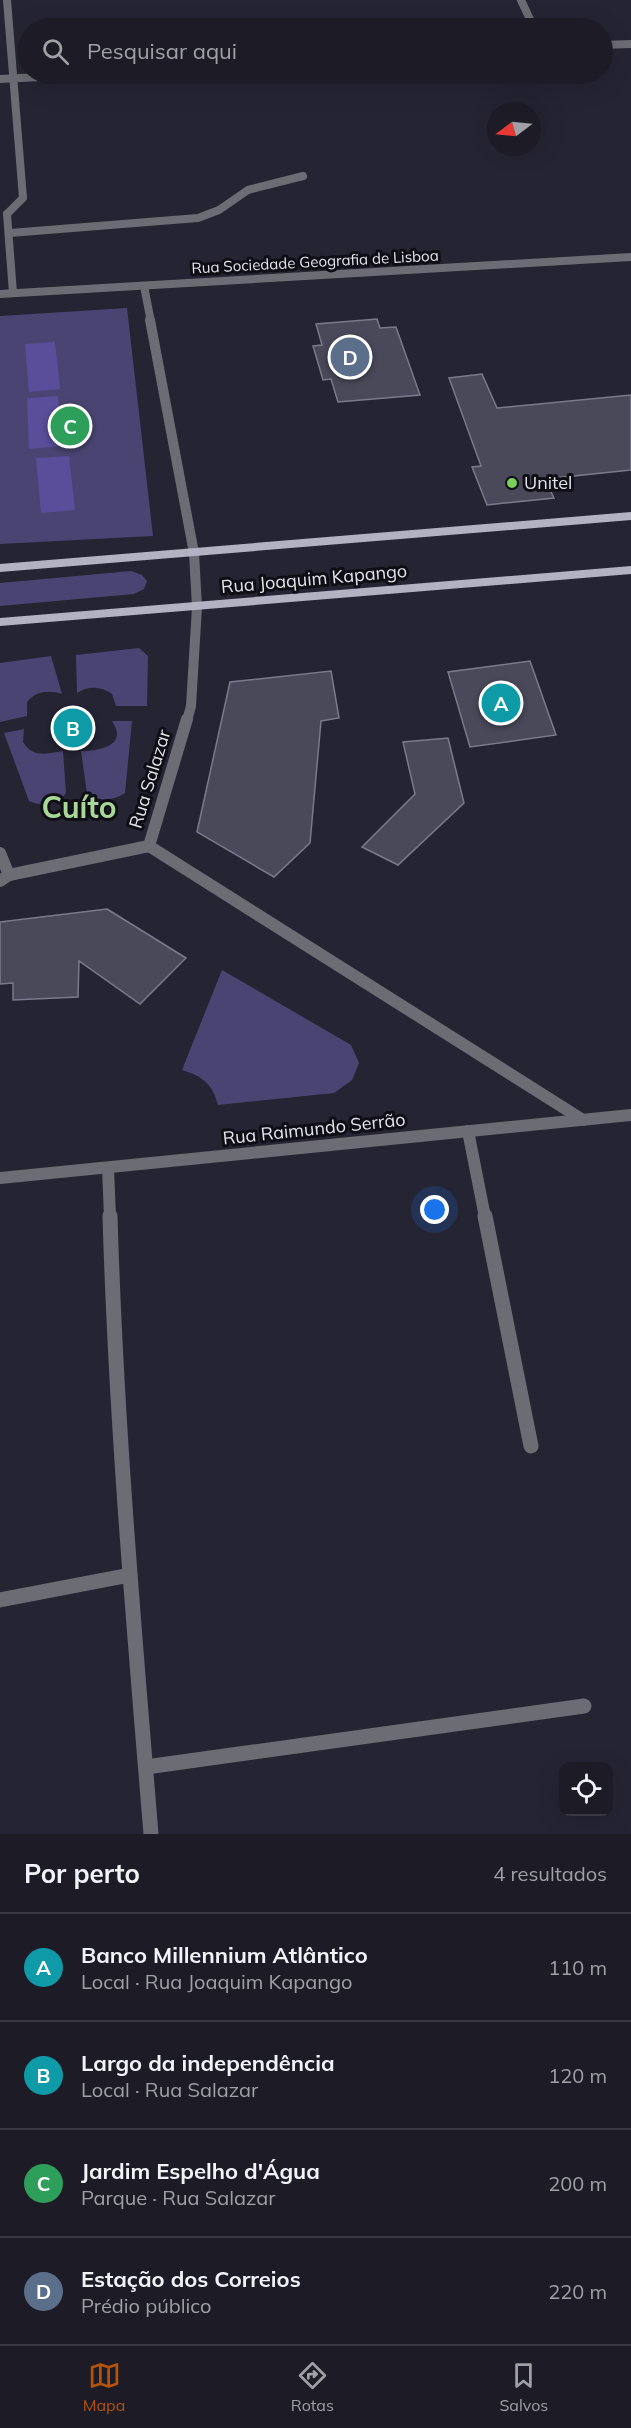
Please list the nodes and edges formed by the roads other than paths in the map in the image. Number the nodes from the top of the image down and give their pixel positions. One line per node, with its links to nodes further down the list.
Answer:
1 (521, 0): 3 (street)
2 (5, 5): 6 (street)
3 (529, 18)
4 (631, 44): 5 (street)
5 (613, 45)
6 (14, 78): 7 (street); 8 (street); 10 (street)
7 (18, 78)
8 (0, 79)
9 (303, 176): 11 (street)
10 (4, 212): 11 (street)
11 (10, 233): 14 (street)
12 (631, 257): 13 (street, Rua Sociedade Geografia de Lisboa)
13 (144, 286): 14 (street, Rua Sociedade Geografia de Lisboa); 17 (street, Rua Salazar)
14 (13, 293): 15 (street, Rua Sociedade Geografia de Lisboa)
15 (0, 294)
16 (631, 516): 17 (main road, Rua Joaquim Kapango)
17 (194, 553): 18 (main road, Rua Joaquim Kapango); 20 (street, Rua Salazar)
18 (0, 568)
19 (631, 570): 20 (main road, Rua Joaquim Kapango)
20 (197, 607): 21 (main road, Rua Joaquim Kapango); 22 (street, Rua Salazar)
21 (0, 622)
22 (149, 846): 24 (street); 26 (street, Rua Salazar)
23 (0, 854): 24 (street)
24 (4, 878)
25 (631, 1115): 26 (street, Rua Raimundo Serrão)
26 (583, 1120): 27 (street, Rua Raimundo Serrão)
27 (468, 1131): 28 (street, Rua Raimundo Serrão); 30 (street)
28 (108, 1168): 29 (street, Rua Raimundo Serrão); 31 (street)
29 (0, 1179)
30 (531, 1446)
31 (129, 1575): 32 (street); 34 (street)
32 (0, 1600)
33 (584, 1706): 34 (street)
34 (146, 1767): 35 (street)
35 (151, 1834)

